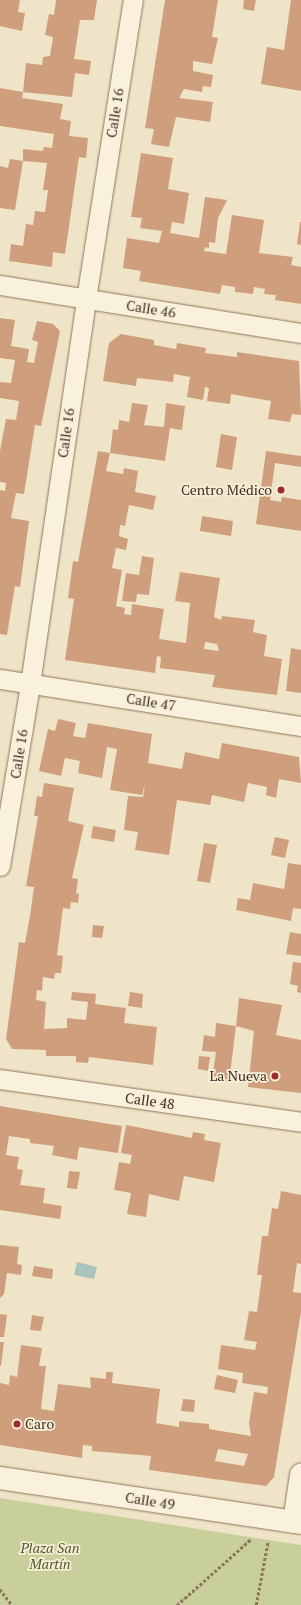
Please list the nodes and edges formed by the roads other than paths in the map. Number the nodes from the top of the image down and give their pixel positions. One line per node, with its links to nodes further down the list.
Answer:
1 (133, 0): 3 (street, Calle 16)
2 (0, 285): 3 (street, Calle 46)
3 (86, 299): 4 (street, Calle 46); 6 (street, Calle 16)
4 (301, 333)
5 (0, 679): 6 (street, Calle 47)
6 (30, 684): 7 (street, Calle 47); 8 (street, Calle 16)
7 (301, 726)
8 (0, 866)
9 (0, 1079): 10 (street, Calle 48)
10 (301, 1122)
11 (301, 1475): 13 (main road)
12 (0, 1478): 13 (main road, Calle 49)
13 (298, 1523)

